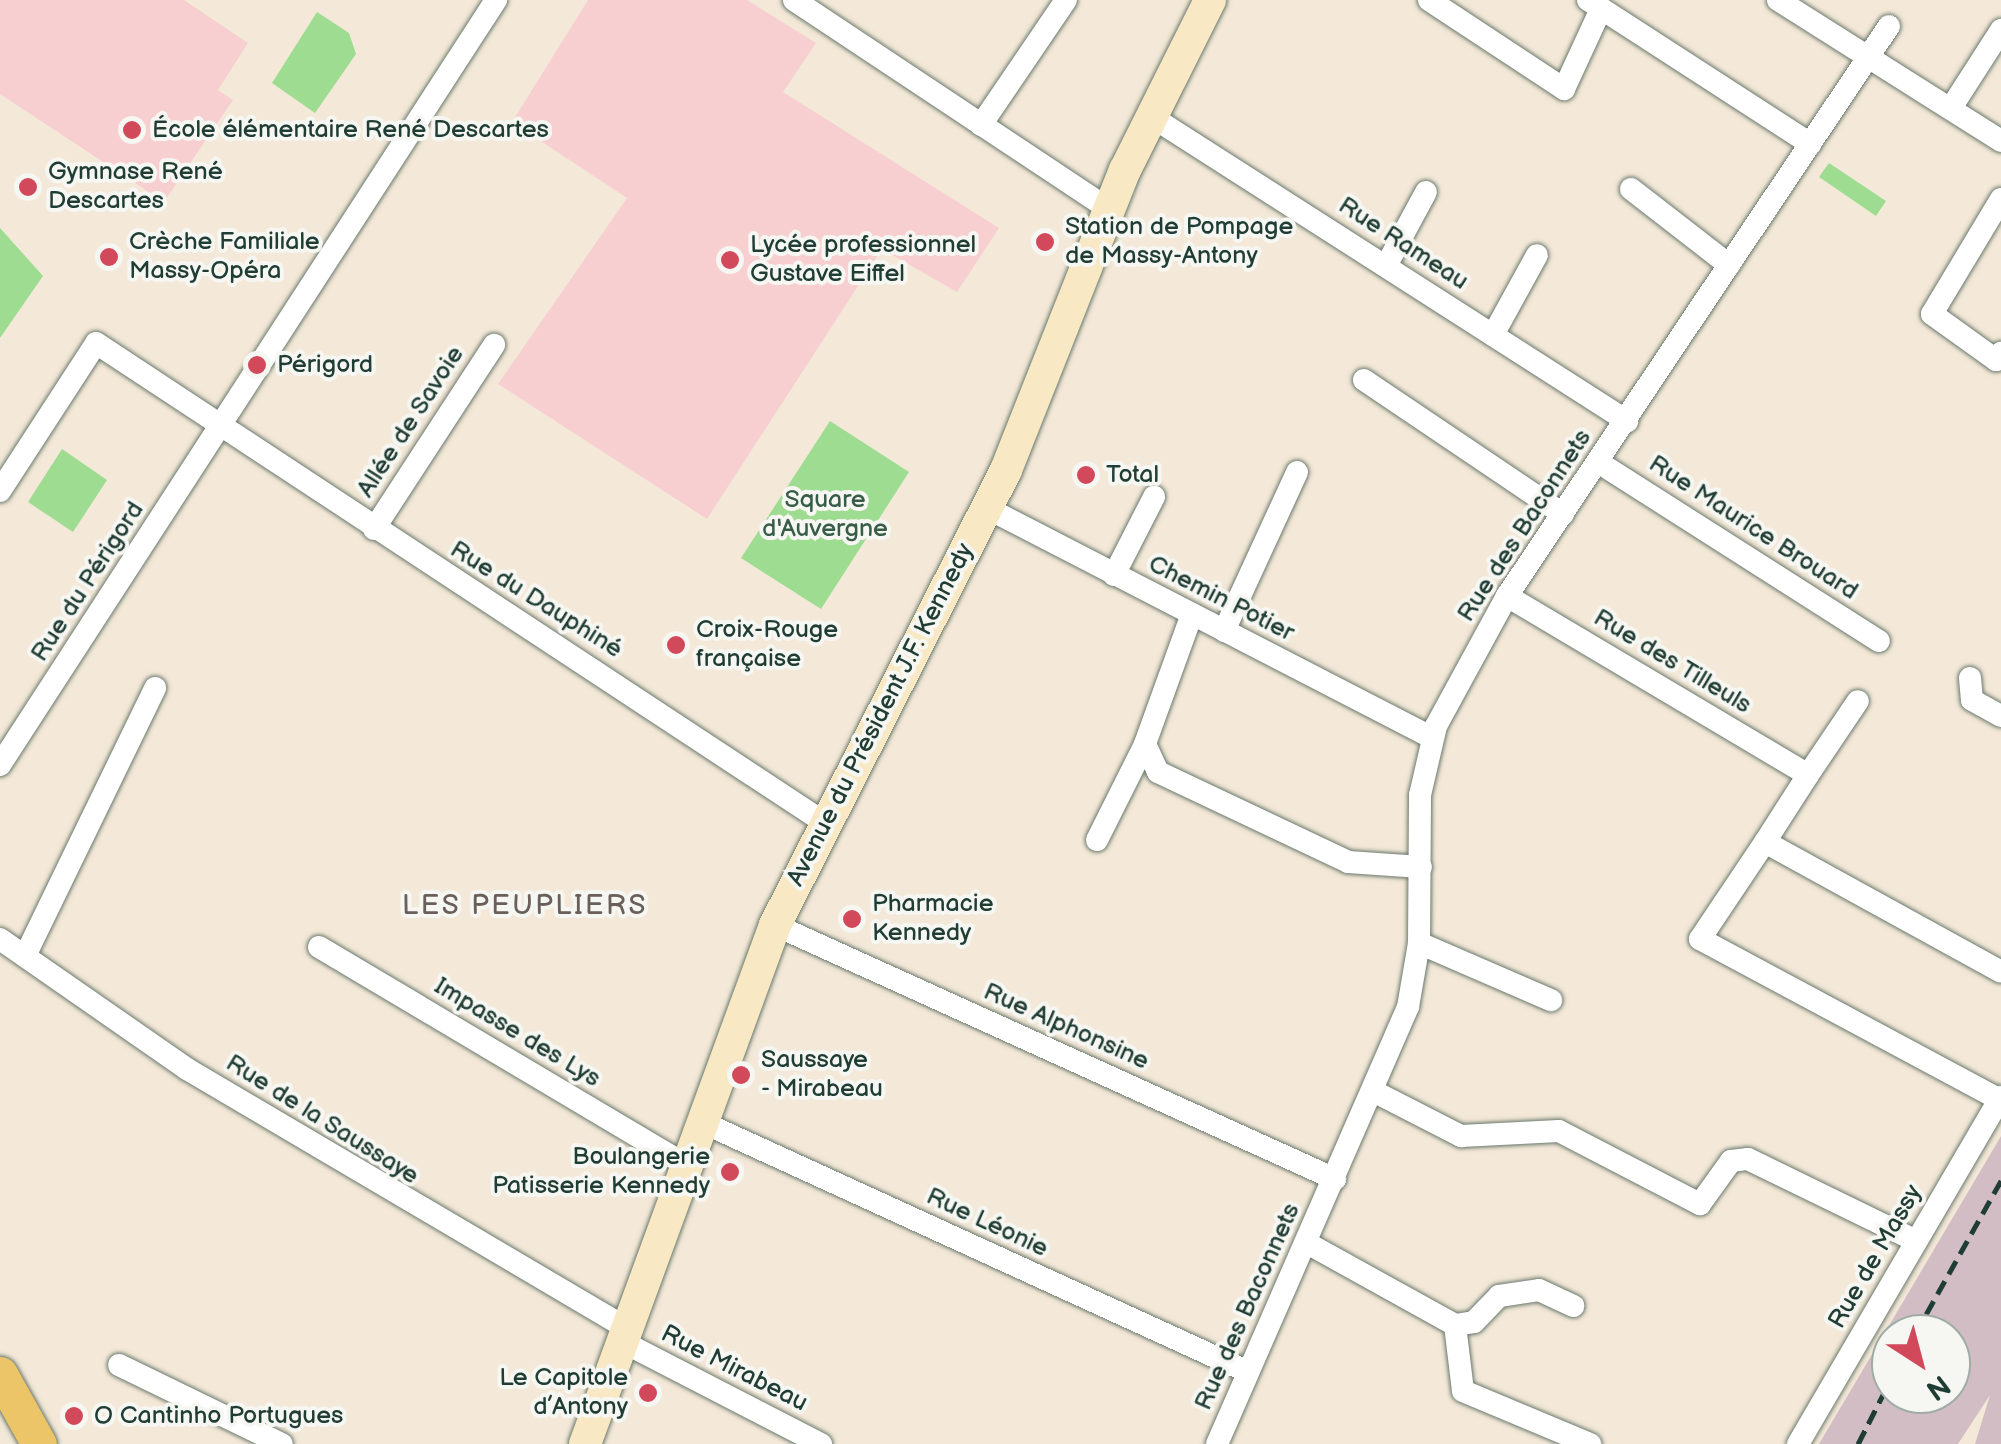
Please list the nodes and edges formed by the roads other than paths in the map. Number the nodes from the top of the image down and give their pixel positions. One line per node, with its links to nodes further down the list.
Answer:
1 (496, 0): 28 (street, Rue du Périgord)
2 (794, 0): 13 (street)
3 (1066, 0): 13 (street)
4 (1210, 0): 12 (street, Avenue du Président J.F. Kennedy)
5 (1430, 0): 7 (street)
6 (1778, 0): 10 (street)
7 (1594, 4): 15 (street)
8 (1889, 26): 10 (street, Rue des Baconnets)
9 (2001, 30): 11 (street)
10 (1868, 58): 11 (street); 15 (street, Rue des Baconnets)
11 (1951, 108): 14 (street)
12 (1150, 115): 19 (street, Avenue du Président J.F. Kennedy); 22 (street, Rue Rameau)
13 (982, 125): 19 (street)
14 (2001, 141)
15 (1810, 144): 21 (street, Rue des Baconnets)
16 (1631, 189): 21 (street)
17 (1426, 192): 22 (street)
18 (2001, 200): 25 (street)
19 (1109, 210): 33 (street, Avenue du Président J.F. Kennedy)
20 (1536, 255): 23 (street)
21 (1729, 265): 27 (street, Rue des Baconnets)
22 (1386, 266): 23 (street, Rue Rameau)
23 (1494, 335): 27 (street, Rue Rameau)
24 (494, 344): 35 (street, Allée de Savoie)
25 (2001, 353)
26 (1364, 380): 34 (street)
27 (1626, 421): 29 (street, Rue des Baconnets)
28 (220, 427): 31 (street, Rue du Dauphiné); 35 (street, Rue du Dauphiné); 47 (street, Rue du Périgord)
29 (1598, 462): 34 (street, Rue des Baconnets); 40 (street, Rue Maurice Brouard)
30 (1297, 472): 39 (street)
31 (0, 491)
32 (1154, 497): 36 (street)
33 (987, 508): 36 (street, Chemin Potier); 49 (street, Avenue du Président J.F. Kennedy)
34 (1563, 514): 37 (street, Rue des Baconnets)
35 (374, 529): 49 (street, Rue du Dauphiné)
36 (1114, 574): 38 (street, Chemin Potier)
37 (1507, 596): 45 (street, Rue des Baconnets); 48 (street, Rue des Tilleuls)
38 (1192, 614): 39 (street, Chemin Potier); 46 (street)
39 (1224, 631): 45 (street, Chemin Potier)
40 (1878, 640)
41 (1970, 678): 44 (street)
42 (156, 688): 57 (street)
43 (1858, 701): 48 (street)
44 (2001, 716)
45 (1431, 737): 52 (street, Rue des Baconnets)
46 (1146, 744): 50 (street); 52 (street)
47 (0, 765)
48 (1808, 776): 51 (street)
49 (822, 820): 53 (street, Avenue du Président J.F. Kennedy)
50 (1097, 840)
51 (1766, 842): 58 (street); 61 (street)
52 (1421, 867): 55 (street, Rue des Baconnets)
53 (775, 925): 62 (street, Avenue du Président J.F. Kennedy); 64 (street, Rue Alphonsine)
54 (0, 939): 57 (street, Rue de la Saussaye)
55 (1419, 943): 59 (street); 60 (street, Rue des Baconnets)
56 (319, 947): 63 (street, Impasse des Lys)
57 (25, 956): 69 (street, Rue de la Saussaye)
58 (2001, 972)
59 (1551, 1000)
60 (1375, 1092): 64 (street, Rue des Baconnets); 65 (street)
61 (2000, 1099): 65 (street, Rue de Massy)
62 (704, 1123): 63 (street, Avenue du Président J.F. Kennedy); 71 (street, Rue Léonie)
63 (686, 1166): 69 (street, Avenue du Président J.F. Kennedy)
64 (1335, 1180): 66 (street, Rue des Baconnets)
65 (1916, 1241): 79 (street, Rue de Massy)
66 (1307, 1243): 68 (street); 71 (street, Rue des Baconnets)
67 (1574, 1306): 68 (street)
68 (1454, 1325): 78 (street)
69 (625, 1335): 75 (street, Avenue du Président J.F. Kennedy); 76 (street, Rue Mirabeau)
70 (120, 1366): 74 (street)
71 (1248, 1372): 77 (street, Rue des Baconnets)
72 (0, 1374): 73 (main road)
73 (40, 1444)
74 (282, 1444)
75 (586, 1444)
76 (821, 1444)
77 (1217, 1444)
78 (1590, 1444)
79 (1798, 1444)

